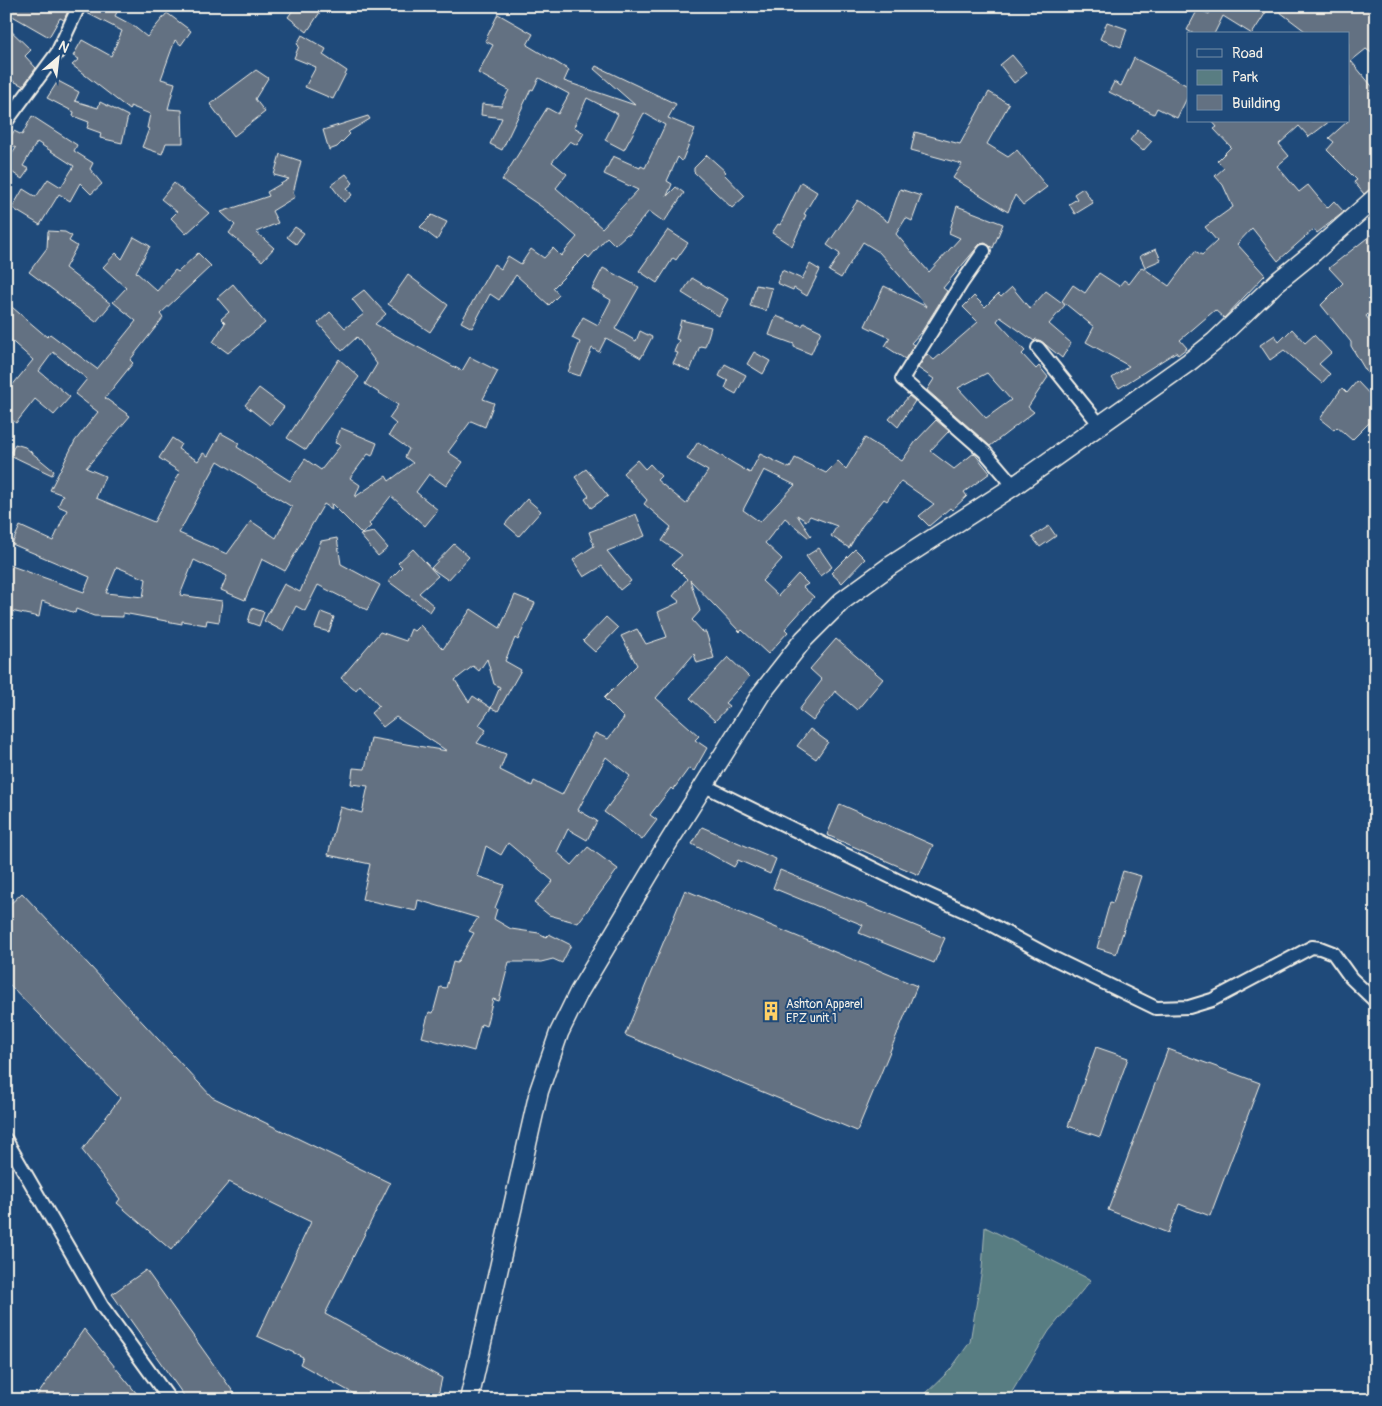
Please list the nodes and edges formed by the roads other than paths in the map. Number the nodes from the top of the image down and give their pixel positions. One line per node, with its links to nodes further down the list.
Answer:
1 (79, 6): 2 (street)
2 (6, 122)
3 (1376, 197): 6 (main road)
4 (984, 251): 7 (street)
5 (1038, 348): 6 (street)
6 (1100, 425): 7 (main road)
7 (1014, 486): 8 (main road)
8 (703, 785): 9 (street); 12 (main road)
9 (1376, 1002)
10 (6, 1140): 11 (street)
11 (170, 1400)
12 (469, 1400)

